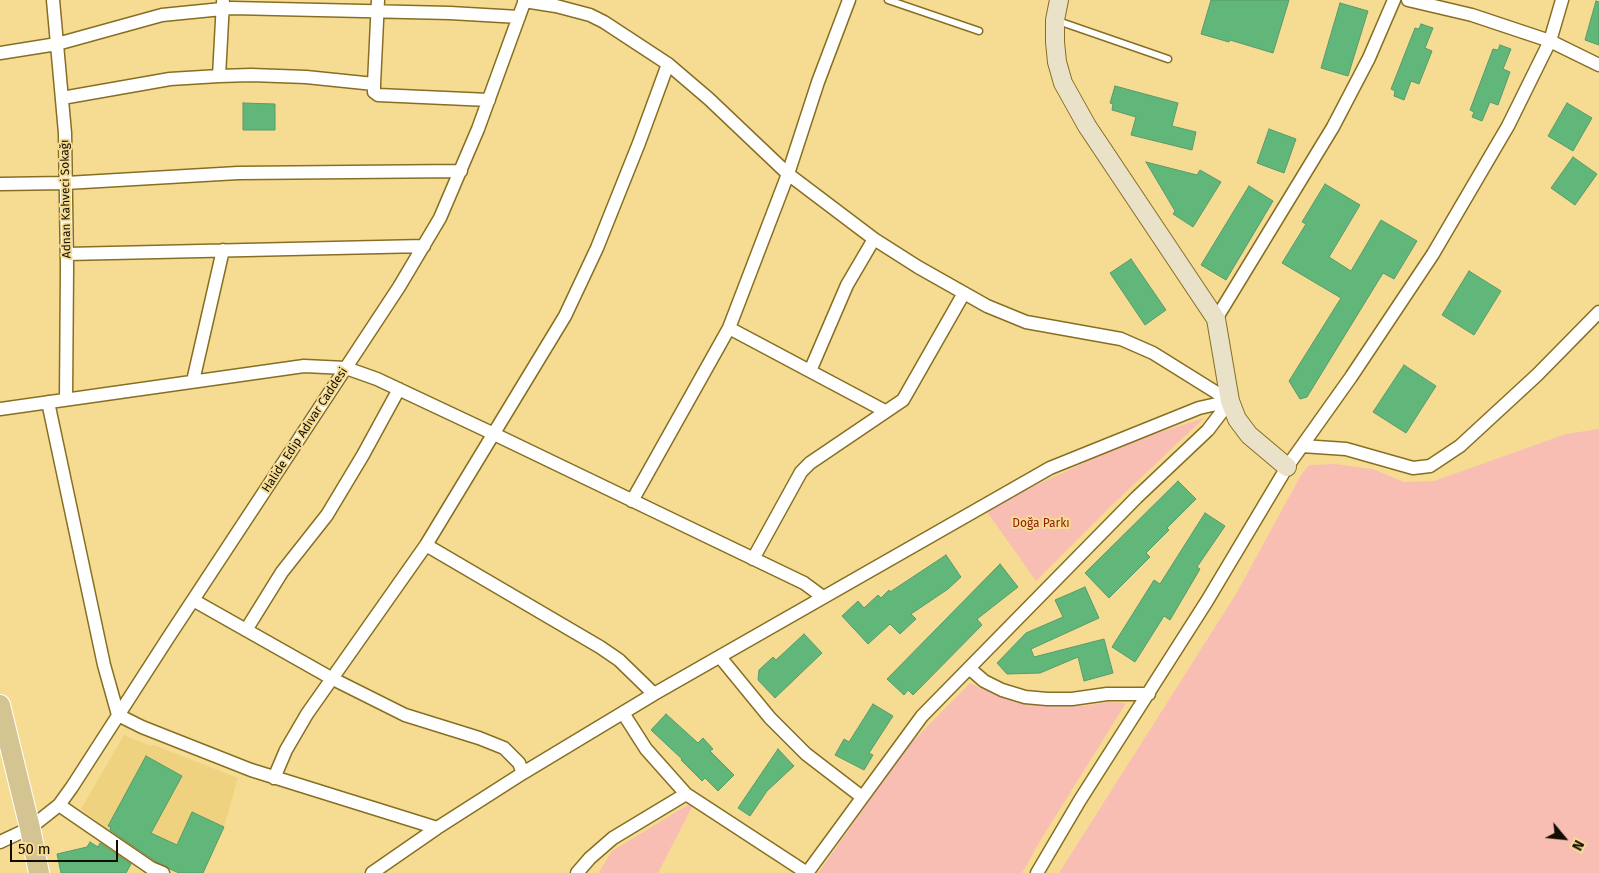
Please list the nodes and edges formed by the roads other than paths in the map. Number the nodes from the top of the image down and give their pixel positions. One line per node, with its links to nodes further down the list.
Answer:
1 (53, 0): 20 (street, Adnan Kahveci Sokağı)
2 (451, 0): 15 (street)
3 (569, 0): 14 (street)
4 (850, 0): 30 (street)
5 (888, 0): 18 (lane)
6 (1059, 0): 17 (street)
7 (1394, 0): 39 (street)
8 (1408, 0): 19 (street)
9 (1562, 0): 19 (street)
10 (525, 1): 14 (street); 16 (street, Halide Edip Adıvar Caddesi)
11 (223, 4): 12 (street); 20 (street); 25 (street)
12 (295, 4): 13 (street)
13 (378, 6): 15 (street); 26 (street)
14 (580, 12): 23 (street)
15 (450, 13): 16 (street)
16 (519, 17): 28 (street, Halide Edip Adıvar Caddesi)
17 (1055, 20): 22 (lane); 39 (street)
18 (979, 31)
19 (1550, 41): 24 (street); 51 (street)
20 (57, 44): 21 (street); 27 (street, Adnan Kahveci Sokağı)
21 (0, 53)
22 (1168, 59)
23 (668, 64): 30 (street); 50 (street)
24 (1599, 65)
25 (219, 76): 26 (street); 27 (street)
26 (374, 84): 28 (street)
27 (62, 98): 31 (street, Adnan Kahveci Sokağı)
28 (489, 100): 29 (street, Halide Edip Adıvar Caddesi)
29 (461, 171): 31 (street); 34 (street, Halide Edip Adıvar Caddesi)
30 (788, 174): 33 (street); 40 (street)
31 (66, 183): 32 (street); 36 (street, Adnan Kahveci Sokağı)
32 (0, 184)
33 (874, 239): 37 (street); 42 (street)
34 (424, 246): 35 (street); 41 (street, Halide Edip Adıvar Caddesi)
35 (224, 250): 36 (street); 43 (street)
36 (67, 254): 45 (street, Adnan Kahveci Sokağı)
37 (964, 293): 46 (street); 49 (street)
38 (1599, 312): 51 (street)
39 (1216, 319): 46 (street)
40 (728, 328): 42 (street); 53 (street)
41 (346, 368): 43 (street); 44 (street); 57 (street, Halide Edip Adıvar Caddesi)
42 (810, 371): 49 (street)
43 (193, 381): 45 (street)
44 (399, 389): 50 (street); 58 (street)
45 (66, 399): 47 (street)
46 (1230, 401): 52 (street); 56 (street); 60 (street)
47 (48, 402): 48 (street); 66 (street)
48 (0, 409)
49 (885, 411): 55 (street)
50 (494, 434): 53 (street); 54 (street)
51 (1302, 446): 52 (street)
52 (1287, 467): 63 (street)
53 (632, 501): 55 (street)
54 (426, 545): 61 (street); 62 (street)
55 (753, 559): 56 (street)
56 (823, 597): 59 (street)
57 (193, 600): 58 (street); 66 (street, Halide Edip Adıvar Caddesi)
58 (246, 630): 61 (street)
59 (720, 657): 62 (street); 70 (street)
60 (968, 668): 63 (street); 70 (street)
61 (331, 678): 67 (street); 68 (street)
62 (654, 694): 65 (street)
63 (1149, 694): 80 (street)
64 (0, 705): 72 (main road)
65 (623, 713): 67 (street); 69 (street)
66 (118, 715): 68 (street); 71 (street, Halide Edip Adıvar Caddesi)
67 (523, 774): 73 (street)
68 (274, 778): 73 (street)
69 (686, 794): 76 (street); 79 (street)
70 (862, 796): 79 (street)
71 (59, 805): 72 (street, Halide Edip Adıvar Caddesi); 78 (street)
72 (30, 828): 74 (street, Halide Edip Adıvar Caddesi); 77 (main road)
73 (437, 828): 75 (street)
74 (0, 842)
75 (380, 872)
76 (580, 872)
77 (39, 873)
78 (163, 873)
79 (807, 873)
80 (1037, 873)

